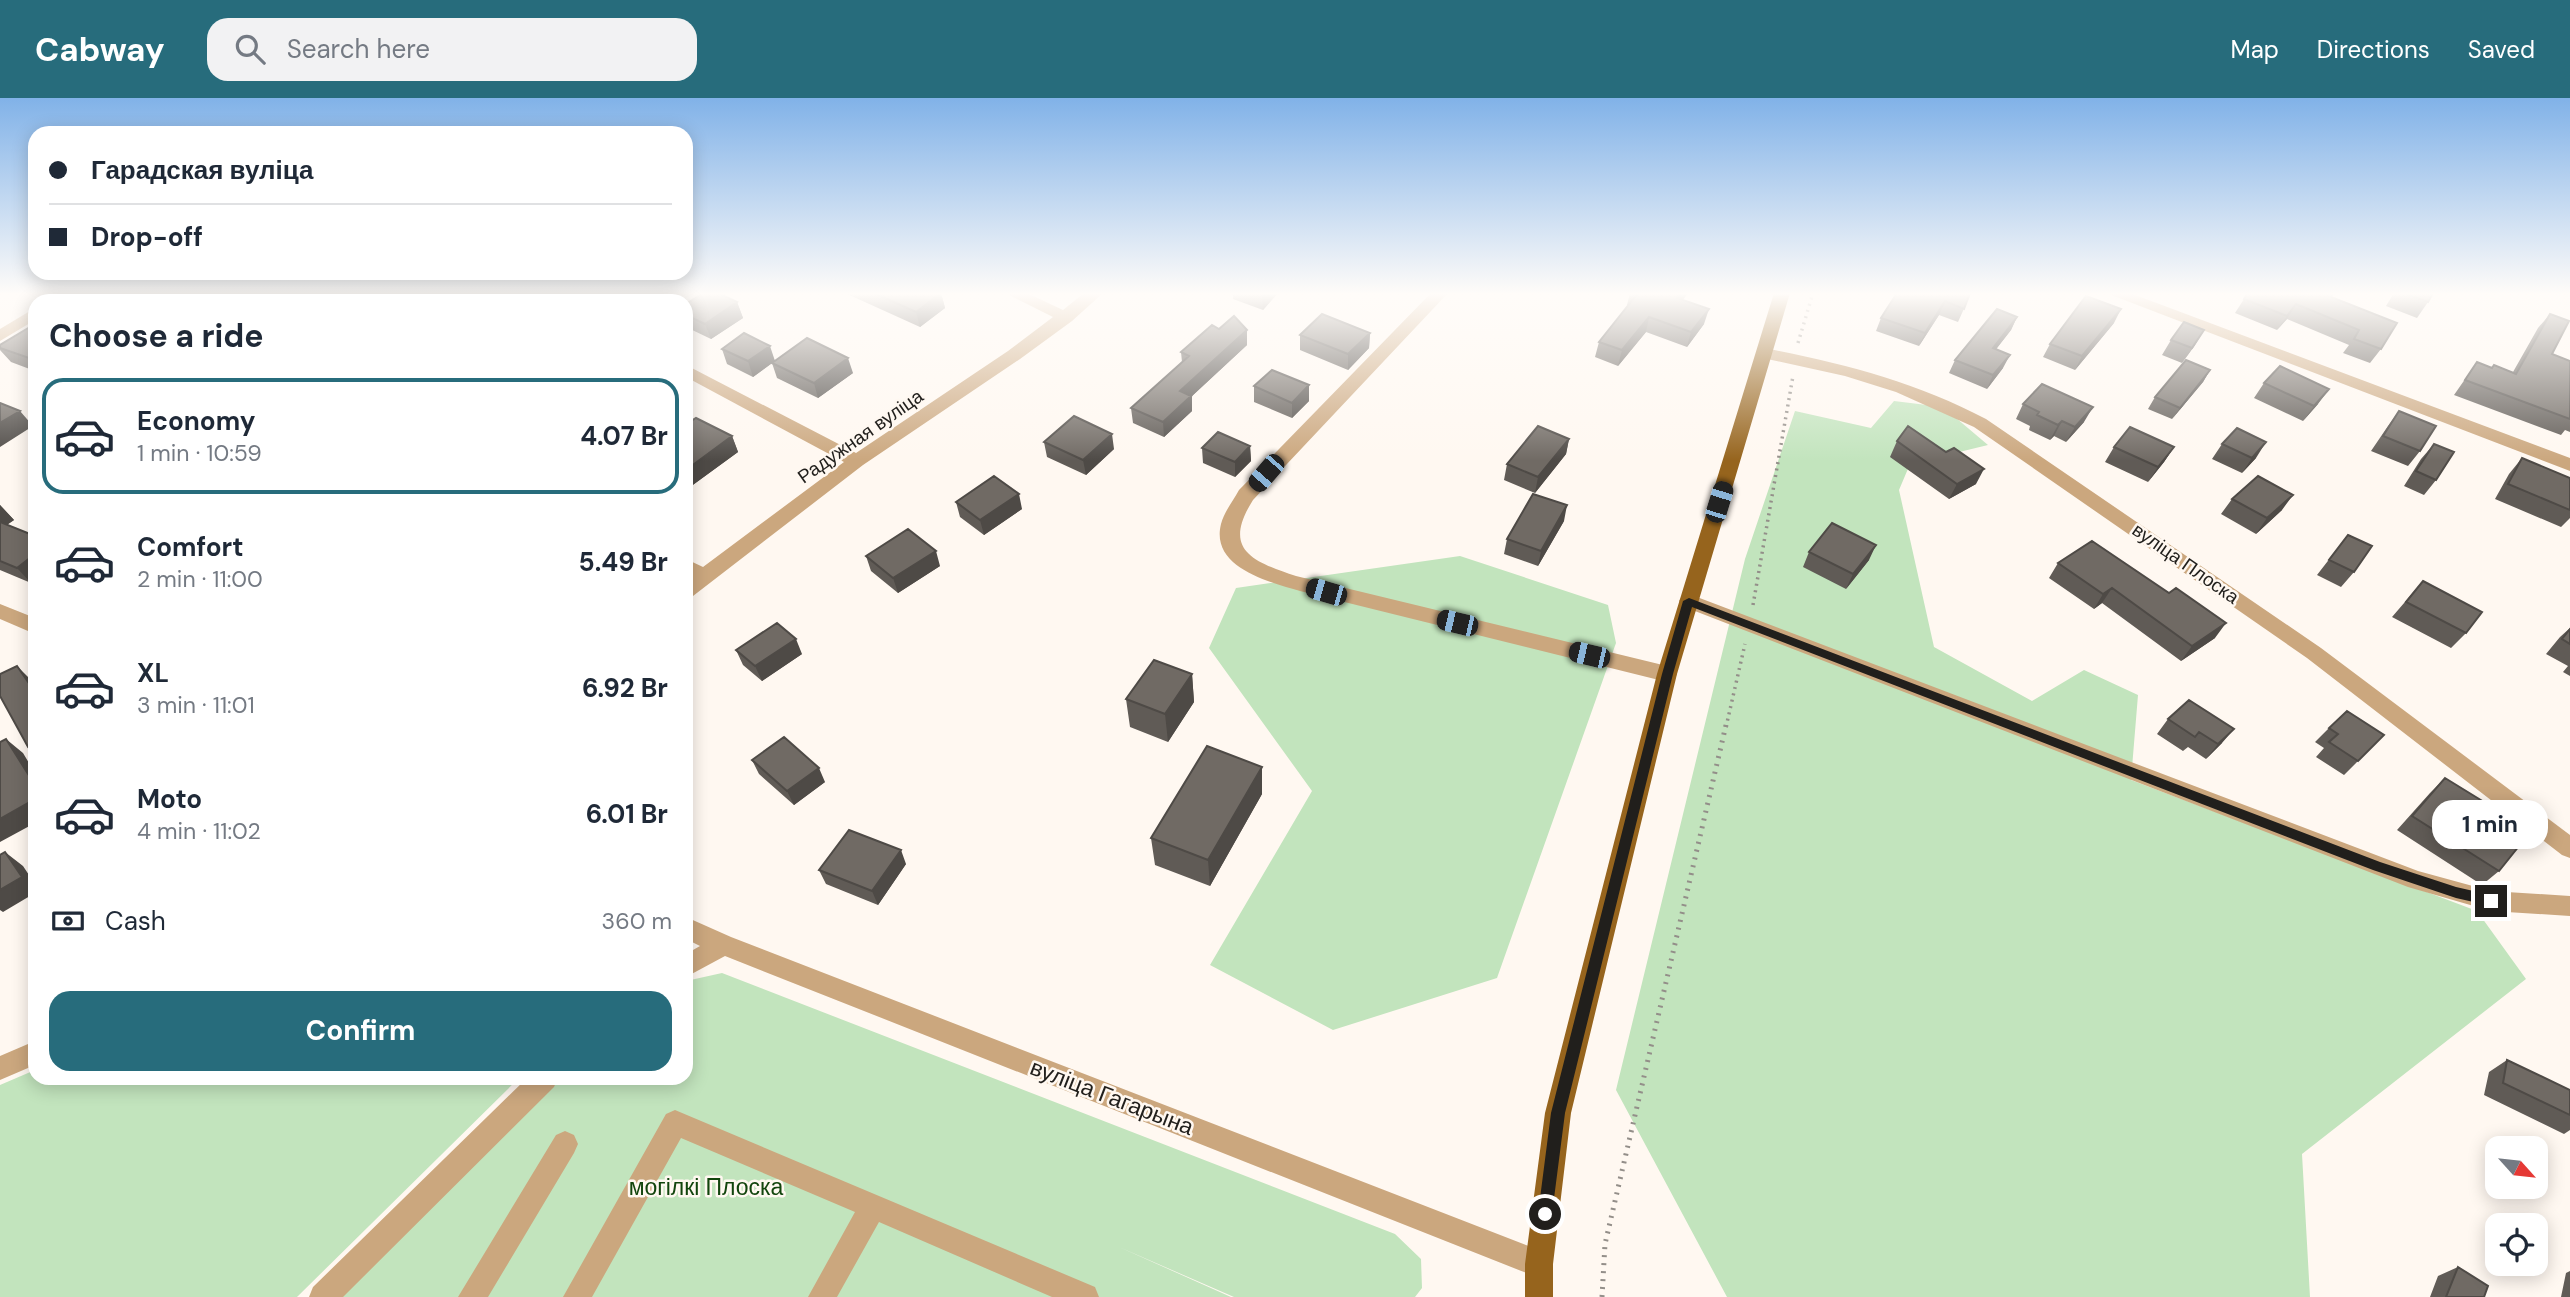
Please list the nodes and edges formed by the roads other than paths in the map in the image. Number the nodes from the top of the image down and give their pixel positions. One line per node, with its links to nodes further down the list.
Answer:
1 (1020, 349): 7 (street, Радужная вуліца)
2 (1386, 349): 15 (street)
3 (1765, 349): 5 (main road)
4 (2263, 349): 8 (street)
5 (1764, 353): 12 (main road); 16 (street, вуліца Плоска)
6 (693, 374): 7 (street)
7 (857, 461): 10 (street, Радужная вуліца)
8 (2570, 465)
9 (693, 570): 10 (street)
10 (704, 577): 11 (street, Радужная вуліца)
11 (693, 586)
12 (1689, 601): 15 (main road); 17 (street)
13 (0, 611): 14 (street)
14 (28, 623)
15 (1667, 674): 26 (main road)
16 (2570, 848)
17 (2570, 906)
18 (693, 930): 19 (street, вуліца Гагарына)
19 (723, 945): 20 (street); 26 (street, вуліца Гагарына)
20 (693, 962)
21 (28, 1056): 22 (street)
22 (0, 1068)
23 (538, 1085): 27 (street)
24 (565, 1144): 28 (street)
25 (873, 1206): 29 (street); 30 (street); 31 (street)
26 (1539, 1264): 32 (main road)
27 (323, 1297)
28 (472, 1297)
29 (577, 1297)
30 (822, 1297)
31 (1085, 1297)
32 (1539, 1297)

